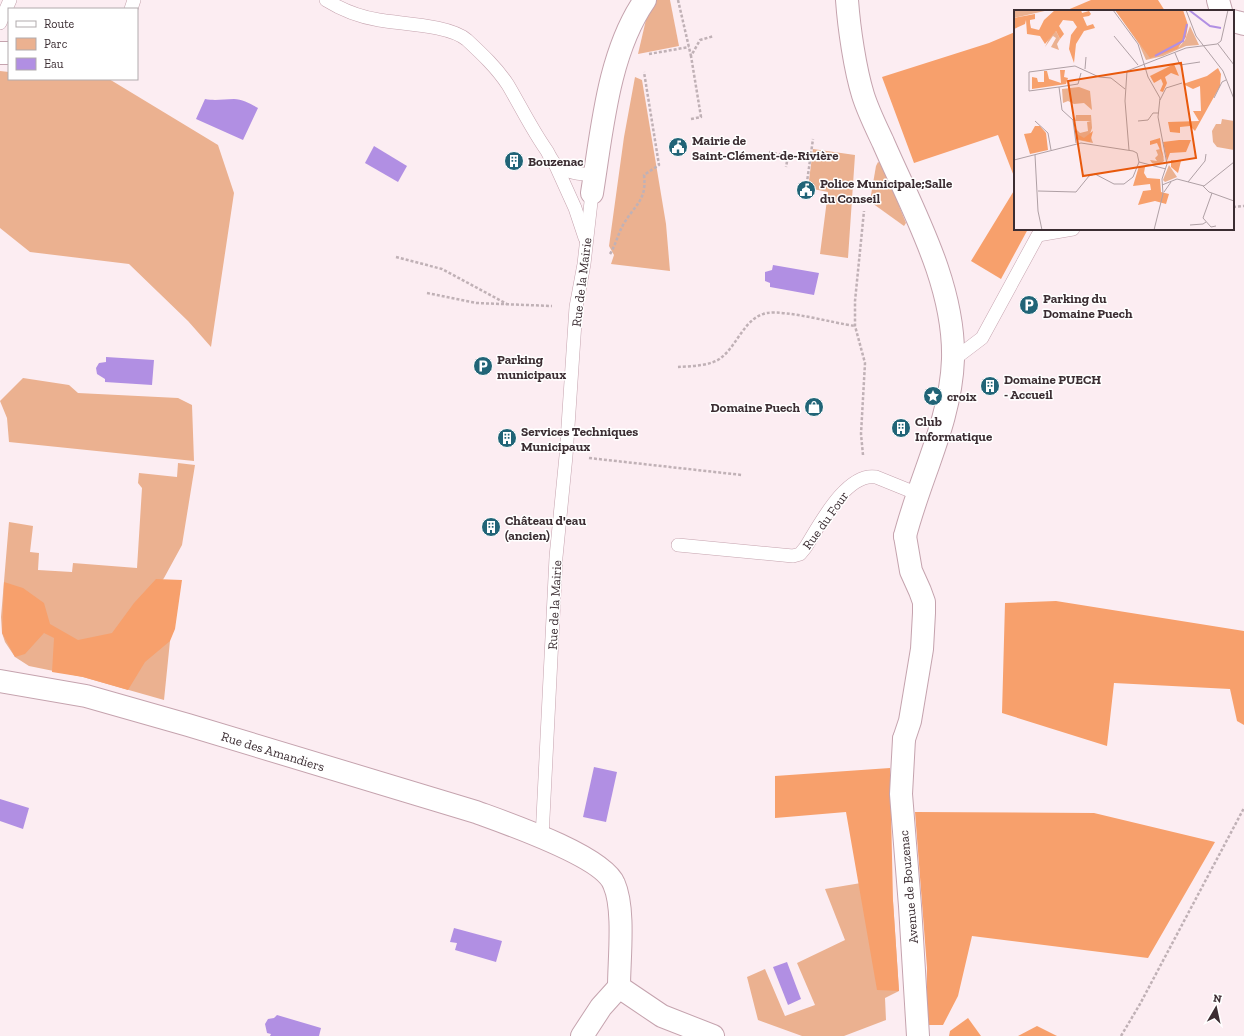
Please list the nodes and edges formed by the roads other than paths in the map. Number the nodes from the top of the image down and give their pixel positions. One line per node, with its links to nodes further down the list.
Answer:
1 (10, 0): 8 (lane)
2 (326, 0): 10 (lane)
3 (645, 0): 11 (street, Rue de la Mairie)
4 (847, 0): 14 (street)
5 (1218, 0): 6 (street)
6 (1221, 10)
7 (1234, 21): 9 (street)
8 (0, 23)
9 (1244, 24)
10 (556, 166): 11 (lane); 13 (lane)
11 (593, 184): 13 (lane, Rue de la Mairie)
12 (1068, 230): 14 (lane)
13 (587, 242): 18 (lane, Rue de la Mairie)
14 (953, 360): 15 (street)
15 (918, 494): 16 (lane, Rue du Four); 22 (street, Avenue de Bouzenac)
16 (678, 545)
17 (0, 681): 18 (street, Rue des Amandiers)
18 (542, 838): 19 (street)
19 (618, 987): 20 (street); 21 (street)
20 (582, 1036)
21 (713, 1036)
22 (918, 1036)

